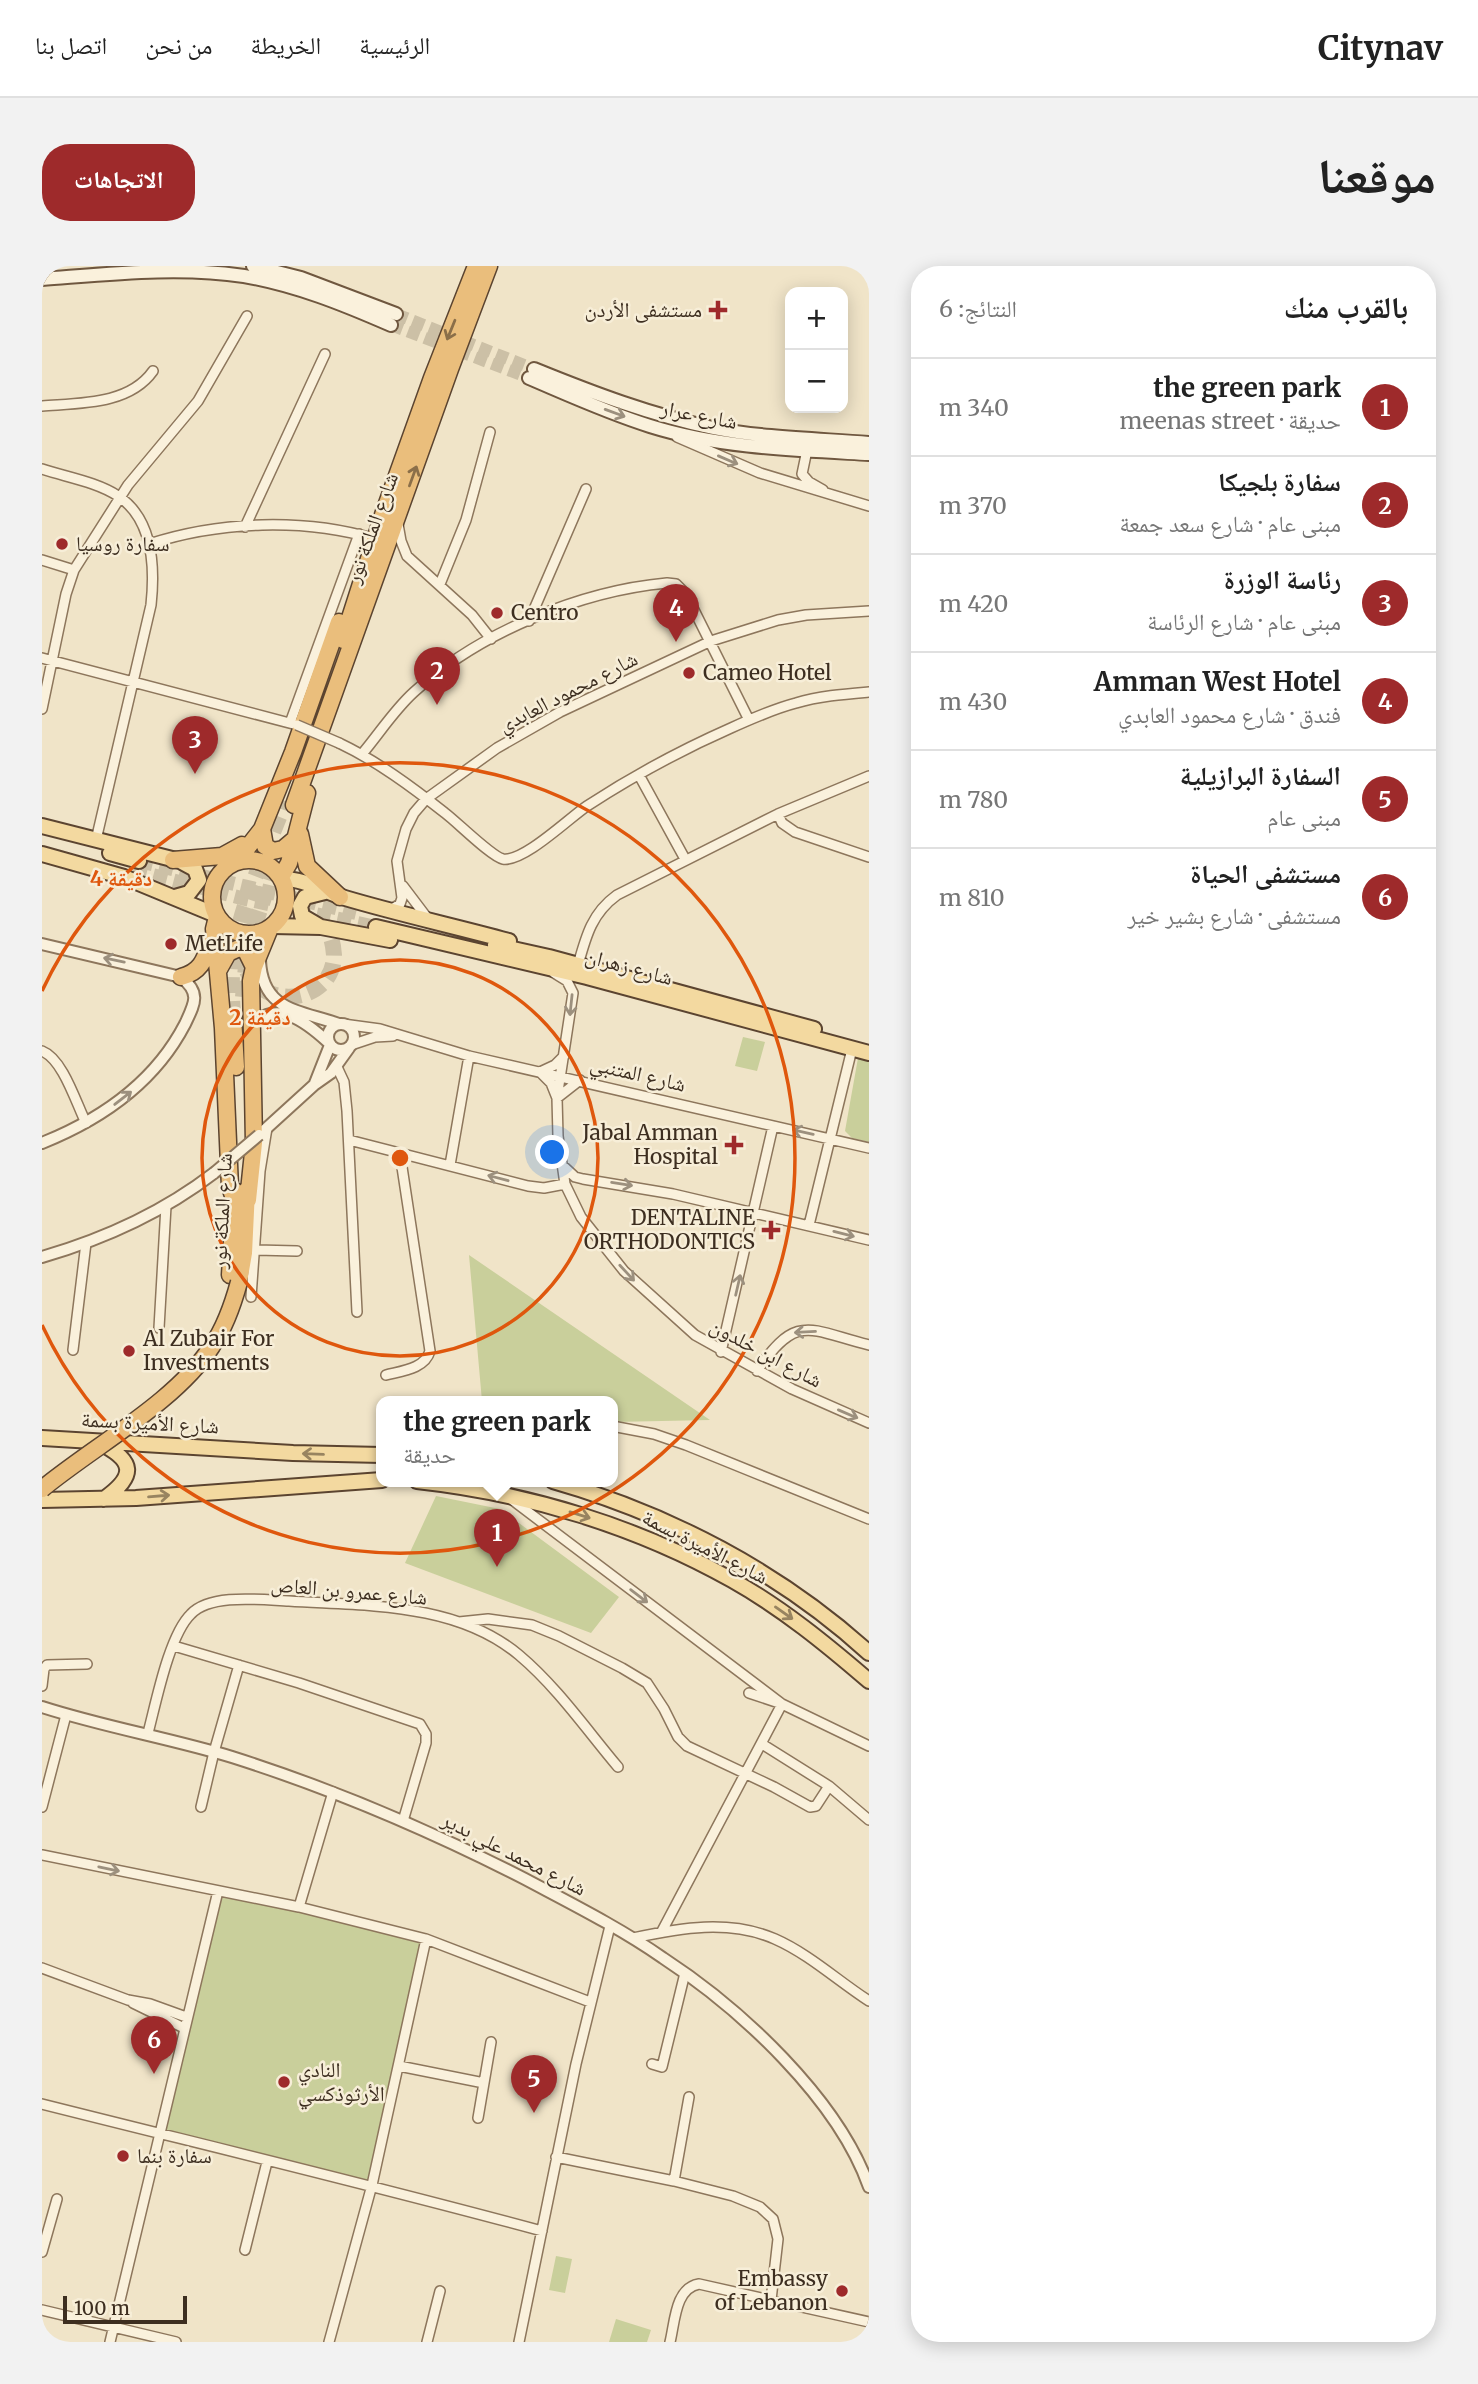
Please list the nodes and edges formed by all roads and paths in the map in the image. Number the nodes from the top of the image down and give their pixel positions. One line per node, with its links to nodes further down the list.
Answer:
1 (52, 266): 6 (main road)
2 (253, 266): 5 (main road)
3 (476, 266): 24 (highway, شارع الملكة نور, one-way to 24)
4 (489, 266): 21 (highway, شارع الملكة نور, one-way to 4)
5 (283, 269): 6 (main road)
6 (44, 279)
7 (247, 316): 18 (street)
8 (325, 354): 22 (street)
9 (153, 371): 10 (street)
10 (42, 406)
11 (667, 430): 13 (main road, شارع عرار, one-way to 11); 14 (main road, شارع عرار); 19 (street, one-way to 19)
12 (490, 432): 31 (street)
13 (869, 443)
14 (807, 450): 15 (main road, شارع عرار); 19 (street)
15 (869, 454)
16 (42, 469): 18 (street)
17 (586, 489): 33 (street)
18 (120, 497): 25 (street); 29 (street)
19 (840, 499): 20 (street)
20 (869, 506)
21 (398, 517): 26 (street); 28 (highway, شارع الملكة نور)
22 (245, 527): 23 (street); 25 (street)
23 (359, 534): 24 (street); 42 (street)
24 (375, 539): 30 (highway, شارع الملكة نور)
25 (149, 544): 38 (street)
26 (407, 555): 28 (street); 31 (street)
27 (42, 560): 29 (street)
28 (382, 563): 30 (highway, شارع الملكة نور)
29 (75, 570): 37 (street)
30 (370, 577): 47 (highway, شارع الملكة نور); 49 (highway); 51 (highway)
31 (440, 584): 34 (street)
32 (869, 611): 35 (street, شارع محمود العابدي)
33 (529, 621): 34 (street); 35 (street)
34 (491, 639): 43 (street)
35 (711, 641): 41 (street); 46 (street, شارع محمود العابدي)
36 (42, 658): 37 (street)
37 (53, 661): 38 (street); 40 (street)
38 (133, 682): 42 (street); 53 (street)
39 (869, 692): 41 (street)
40 (42, 709)
41 (749, 720): 44 (street)
42 (293, 724): 43 (street, bridge)
43 (362, 754): 46 (street)
44 (639, 775): 46 (street); 57 (street)
45 (869, 776): 48 (street)
46 (426, 799): 61 (street, شارع محمود العابدي)
47 (290, 803)
48 (778, 814): 56 (street); 57 (street)
49 (265, 822): 51 (highway); 58 (highway); 59 (highway)
50 (42, 826): 53 (main road)
51 (297, 832): 60 (highway); 62 (highway)
52 (42, 834): 54 (main road)
53 (96, 839): 58 (main road)
54 (42, 845)
55 (42, 854): 63 (main road)
56 (869, 857)
57 (685, 859): 73 (street)
58 (178, 861): 59 (main road); 63 (main road)
59 (233, 863): 60 (highway); 66 (highway)
60 (281, 878): 62 (main road); 67 (highway)
61 (402, 884): 64 (street, شارع محمود العابدي); 65 (street)
62 (332, 894): 64 (main road); 68 (main road)
63 (175, 897): 66 (main road)
64 (381, 918): 65 (main road); 71 (main road, شارع زهران); 72 (main road, شارع زهران)
65 (428, 919): 72 (main road)
66 (216, 922): 67 (highway); 74 (highway); 75 (highway)
67 (271, 927): 68 (main road); 70 (highway)
68 (321, 927): 71 (main road)
69 (42, 944): 75 (street, one-way to 69)
70 (257, 960): 74 (highway); 76 (highway); 77 (street, شارع المتنبي)
71 (520, 961): 72 (main road, شارع زهران)
72 (548, 962): 73 (main road, شارع زهران); 82 (main road, شارع زهران); 85 (street, شارع ابن خلدون, one-way to 85)
73 (578, 965): 80 (main road, شارع زهران)
74 (218, 971): 104 (highway)
75 (180, 977): 93 (street, one-way to 75)
76 (243, 1020): 79 (street); 104 (highway)
77 (341, 1024): 78 (street, شارع المتنبي); 79 (street); 81 (street)
78 (399, 1036): 81 (street, شارع المتنبي); 86 (street, شارع المتنبي)
79 (329, 1044): 81 (street); 91 (street)
80 (869, 1044)
81 (350, 1047): 87 (street)
82 (852, 1049): 84 (main road, شارع زهران); 96 (street)
83 (42, 1051): 93 (street)
84 (869, 1053)
85 (565, 1055): 88 (street); 89 (street, شارع ابن خلدون)
86 (469, 1056): 88 (street, شارع المتنبي); 102 (street)
87 (337, 1067): 91 (street); 97 (street)
88 (540, 1072): 89 (street, شارع المتنبي); 92 (street)
89 (561, 1076): 90 (street, شارع المتنبي); 92 (street, شارع ابن خلدون)
90 (580, 1080): 92 (street); 94 (street, شارع المتنبي)
91 (314, 1085): 95 (street)
92 (557, 1098): 101 (street, شارع ابن خلدون)
93 (86, 1123): 98 (street)
94 (773, 1126): 96 (street, شارع المتنبي, one-way to 94); 106 (street)
95 (263, 1131): 105 (street, bridge); 110 (street)
96 (829, 1138): 99 (street, شارع المتنبي); 107 (street)
97 (349, 1140): 100 (street); 115 (street)
98 (42, 1143)
99 (869, 1148)
100 (400, 1154): 102 (street); 121 (street)
101 (560, 1163): 103 (street, شارع ابن خلدون); 106 (street, one-way to 106)
102 (450, 1166): 103 (street, one-way to 102)
103 (565, 1184): 119 (street, شارع ابن خلدون, one-way to 119)
104 (241, 1200): 113 (highway, شارع الملكة نور)
105 (166, 1206): 109 (street); 116 (street)
106 (753, 1212): 107 (street); 119 (street, one-way to 106)
107 (808, 1225): 108 (street, one-way to 108)
108 (869, 1240)
109 (86, 1243): 112 (street); 118 (street)
110 (256, 1250): 111 (street); 114 (street)
111 (297, 1251)
112 (42, 1257)
113 (235, 1278): 127 (highway, شارع الملكة نور); 131 (highway, شارع الملكة نور, bridge)
114 (251, 1297)
115 (357, 1312)
116 (159, 1328)
117 (869, 1345): 120 (street, one-way to 120)
118 (74, 1350)
119 (721, 1352): 120 (street, شارع ابن خلدون)
120 (757, 1371): 122 (street, شارع ابن خلدون, one-way to 122)
121 (386, 1375)
122 (869, 1423)
123 (618, 1427): 135 (street)
124 (42, 1438): 125 (main road, شارع الأميرة بسمة)
125 (94, 1441): 126 (main road, شارع الأميرة بسمة, one-way to 125); 133 (main road)
126 (376, 1453)
127 (42, 1478)
128 (376, 1480): 133 (main road, one-way to 128)
129 (453, 1487): 132 (main road, شارع الأميرة بسمة)
130 (572, 1487): 138 (main road, شارع الأميرة بسمة)
131 (42, 1489)
132 (507, 1496): 141 (main road, شارع الأميرة بسمة, one-way to 141); 144 (street, one-way to 144)
133 (104, 1499): 134 (main road)
134 (42, 1500)
135 (869, 1519)
136 (457, 1622): 137 (street, شارع عمرو بن العاص); 151 (street, شارع عمرو بن العاص); 152 (street)
137 (174, 1646): 140 (street); 147 (street, شارع عمرو بن العاص)
138 (869, 1653)
139 (87, 1664): 142 (street)
140 (239, 1665): 150 (street); 158 (street)
141 (869, 1681)
142 (42, 1686)
143 (749, 1693): 144 (street)
144 (782, 1704): 148 (street); 149 (street)
145 (42, 1707): 146 (street, شارع محمد علي بدير)
146 (66, 1715): 147 (street, شارع محمد علي بدير); 155 (street)
147 (148, 1733): 150 (street, شارع محمد علي بدير)
148 (762, 1744): 152 (street); 153 (street)
149 (869, 1746)
150 (214, 1752): 154 (street, شارع محمد علي بدير); 156 (street)
151 (618, 1767)
152 (744, 1775): 153 (street); 163 (street)
153 (829, 1786): 157 (street)
154 (332, 1792): 158 (street, شارع محمد علي بدير); 161 (street)
155 (42, 1807)
156 (201, 1807)
157 (869, 1820)
158 (403, 1821): 162 (street, شارع محمد علي بدير)
159 (42, 1855): 160 (street, one-way to 160)
160 (218, 1891): 161 (street); 171 (street)
161 (299, 1907): 165 (street)
162 (610, 1926): 164 (street, شارع محمد علي بدير); 169 (street)
163 (662, 1931): 164 (street); 170 (street)
164 (633, 1938): 167 (street, شارع محمد علي بدير)
165 (426, 1939): 169 (street); 175 (street)
166 (42, 1968): 168 (street)
167 (685, 1973): 174 (street); 185 (street, شارع محمد علي بدير)
168 (128, 2000): 171 (street); 172 (street)
169 (590, 2001): 181 (street)
170 (869, 2001)
171 (186, 2017): 172 (street)
172 (184, 2028): 180 (street)
173 (491, 2042): 176 (street)
174 (652, 2064)
175 (399, 2066): 176 (street); 184 (street)
176 (484, 2083): 179 (street)
177 (690, 2097): 183 (street)
178 (42, 2104): 180 (street)
179 (478, 2119)
180 (158, 2133): 182 (street); 194 (street)
181 (556, 2157): 183 (street); 187 (street)
182 (267, 2161): 184 (street); 188 (street)
183 (674, 2180): 191 (street)
184 (372, 2185): 187 (street); 197 (street)
185 (869, 2188)
186 (57, 2199): 189 (street)
187 (542, 2231): 199 (street)
188 (245, 2250)
189 (42, 2252)
190 (440, 2291): 198 (street)
191 (771, 2300): 193 (street); 200 (street)
192 (42, 2310): 194 (street)
193 (869, 2322)
194 (113, 2327): 195 (street); 196 (street)
195 (110, 2342)
196 (176, 2342)
197 (328, 2342)
198 (427, 2342)
199 (519, 2342)
200 (670, 2342)

